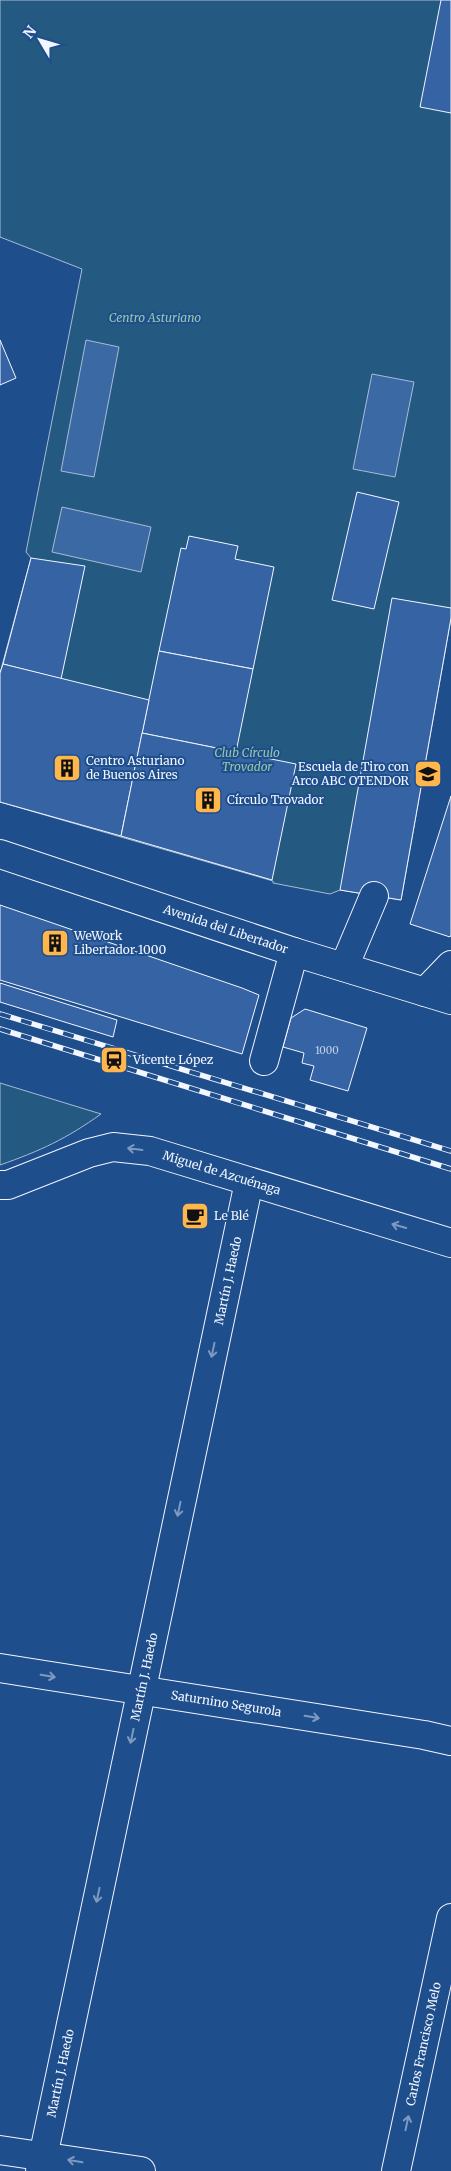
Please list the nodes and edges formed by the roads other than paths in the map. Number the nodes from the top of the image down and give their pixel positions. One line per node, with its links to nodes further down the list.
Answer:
1 (0, 854): 3 (street, Avenida del Libertador)
2 (374, 896): 5 (street)
3 (294, 952): 5 (street, Avenida del Libertador); 8 (street)
4 (451, 964): 6 (street)
5 (344, 967): 6 (street, Avenida del Libertador)
6 (425, 992): 7 (street, Avenida del Libertador)
7 (451, 1000)
8 (264, 1061)
9 (249, 1182): 10 (street, Miguel de Azcuénaga, one-way to 10); 11 (street, Miguel de Azcuénaga, one-way to 9); 13 (street, Martín J. Haedo, one-way to 13)
10 (0, 1185)
11 (449, 1241)
12 (0, 1668): 13 (street, Saturnino Segurola, one-way to 13)
13 (142, 1690): 14 (street, Saturnino Segurola, one-way to 14); 17 (street, Martín J. Haedo, one-way to 17)
14 (451, 1741)
15 (451, 1918): 19 (street, Carlos Francisco Melo, one-way to 15)
16 (0, 2150): 17 (street)
17 (42, 2164): 18 (street, one-way to 17)
18 (141, 2171)
19 (396, 2171)

